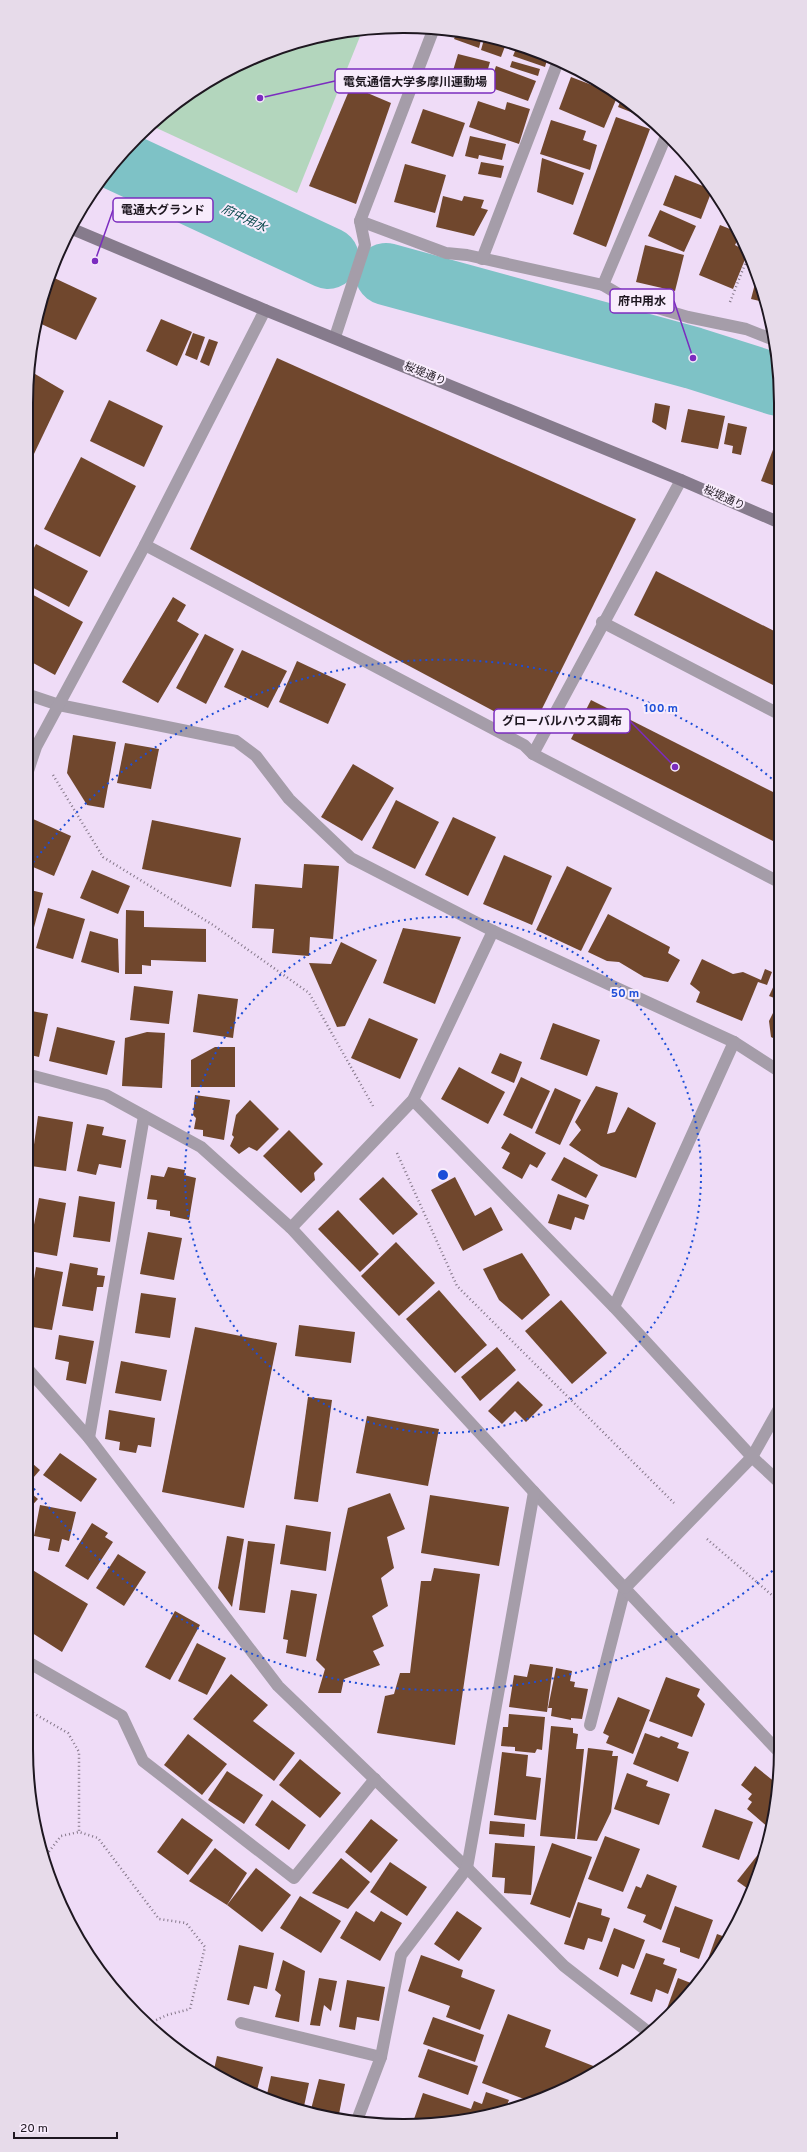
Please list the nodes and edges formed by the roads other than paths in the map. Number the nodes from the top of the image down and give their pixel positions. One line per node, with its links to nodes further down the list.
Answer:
1 (432, 34): 4 (street)
2 (555, 66): 6 (street)
3 (664, 141): 7 (street)
4 (360, 221): 6 (street); 9 (street)
5 (76, 231): 8 (street, 桜堤通り)
6 (482, 259): 7 (street)
7 (603, 285): 10 (street)
8 (265, 310): 9 (street, 桜堤通り); 13 (street)
9 (335, 337): 11 (street, 桜堤通り)
10 (768, 338)
11 (681, 480): 12 (street, 桜堤通り); 14 (street)
12 (774, 520)
13 (145, 545): 16 (street); 18 (street)
14 (602, 622): 17 (street); 18 (street)
15 (33, 696): 16 (street)
16 (59, 705): 19 (street); 21 (street)
17 (774, 711)
18 (533, 754): 20 (street)
19 (33, 756)
20 (774, 879)
21 (492, 931): 22 (street); 25 (street)
22 (734, 1042): 23 (street); 28 (street)
23 (774, 1068)
24 (33, 1076): 26 (street)
25 (413, 1100): 27 (street); 28 (street)
26 (144, 1116): 27 (street); 31 (street)
27 (291, 1228): 34 (street)
28 (614, 1308): 32 (street)
29 (33, 1375): 31 (street)
30 (774, 1418): 32 (street)
31 (89, 1438): 39 (street)
32 (752, 1457): 33 (street); 35 (street)
33 (774, 1477)
34 (534, 1492): 35 (street); 40 (street)
35 (626, 1588): 37 (street); 38 (street)
36 (33, 1665): 39 (street)
37 (590, 1726)
38 (774, 1747)
39 (375, 1779): 40 (street)
40 (467, 1868): 42 (street); 43 (street)
41 (241, 2023): 43 (street)
42 (645, 2029)
43 (381, 2057): 44 (street)
44 (359, 2116)

